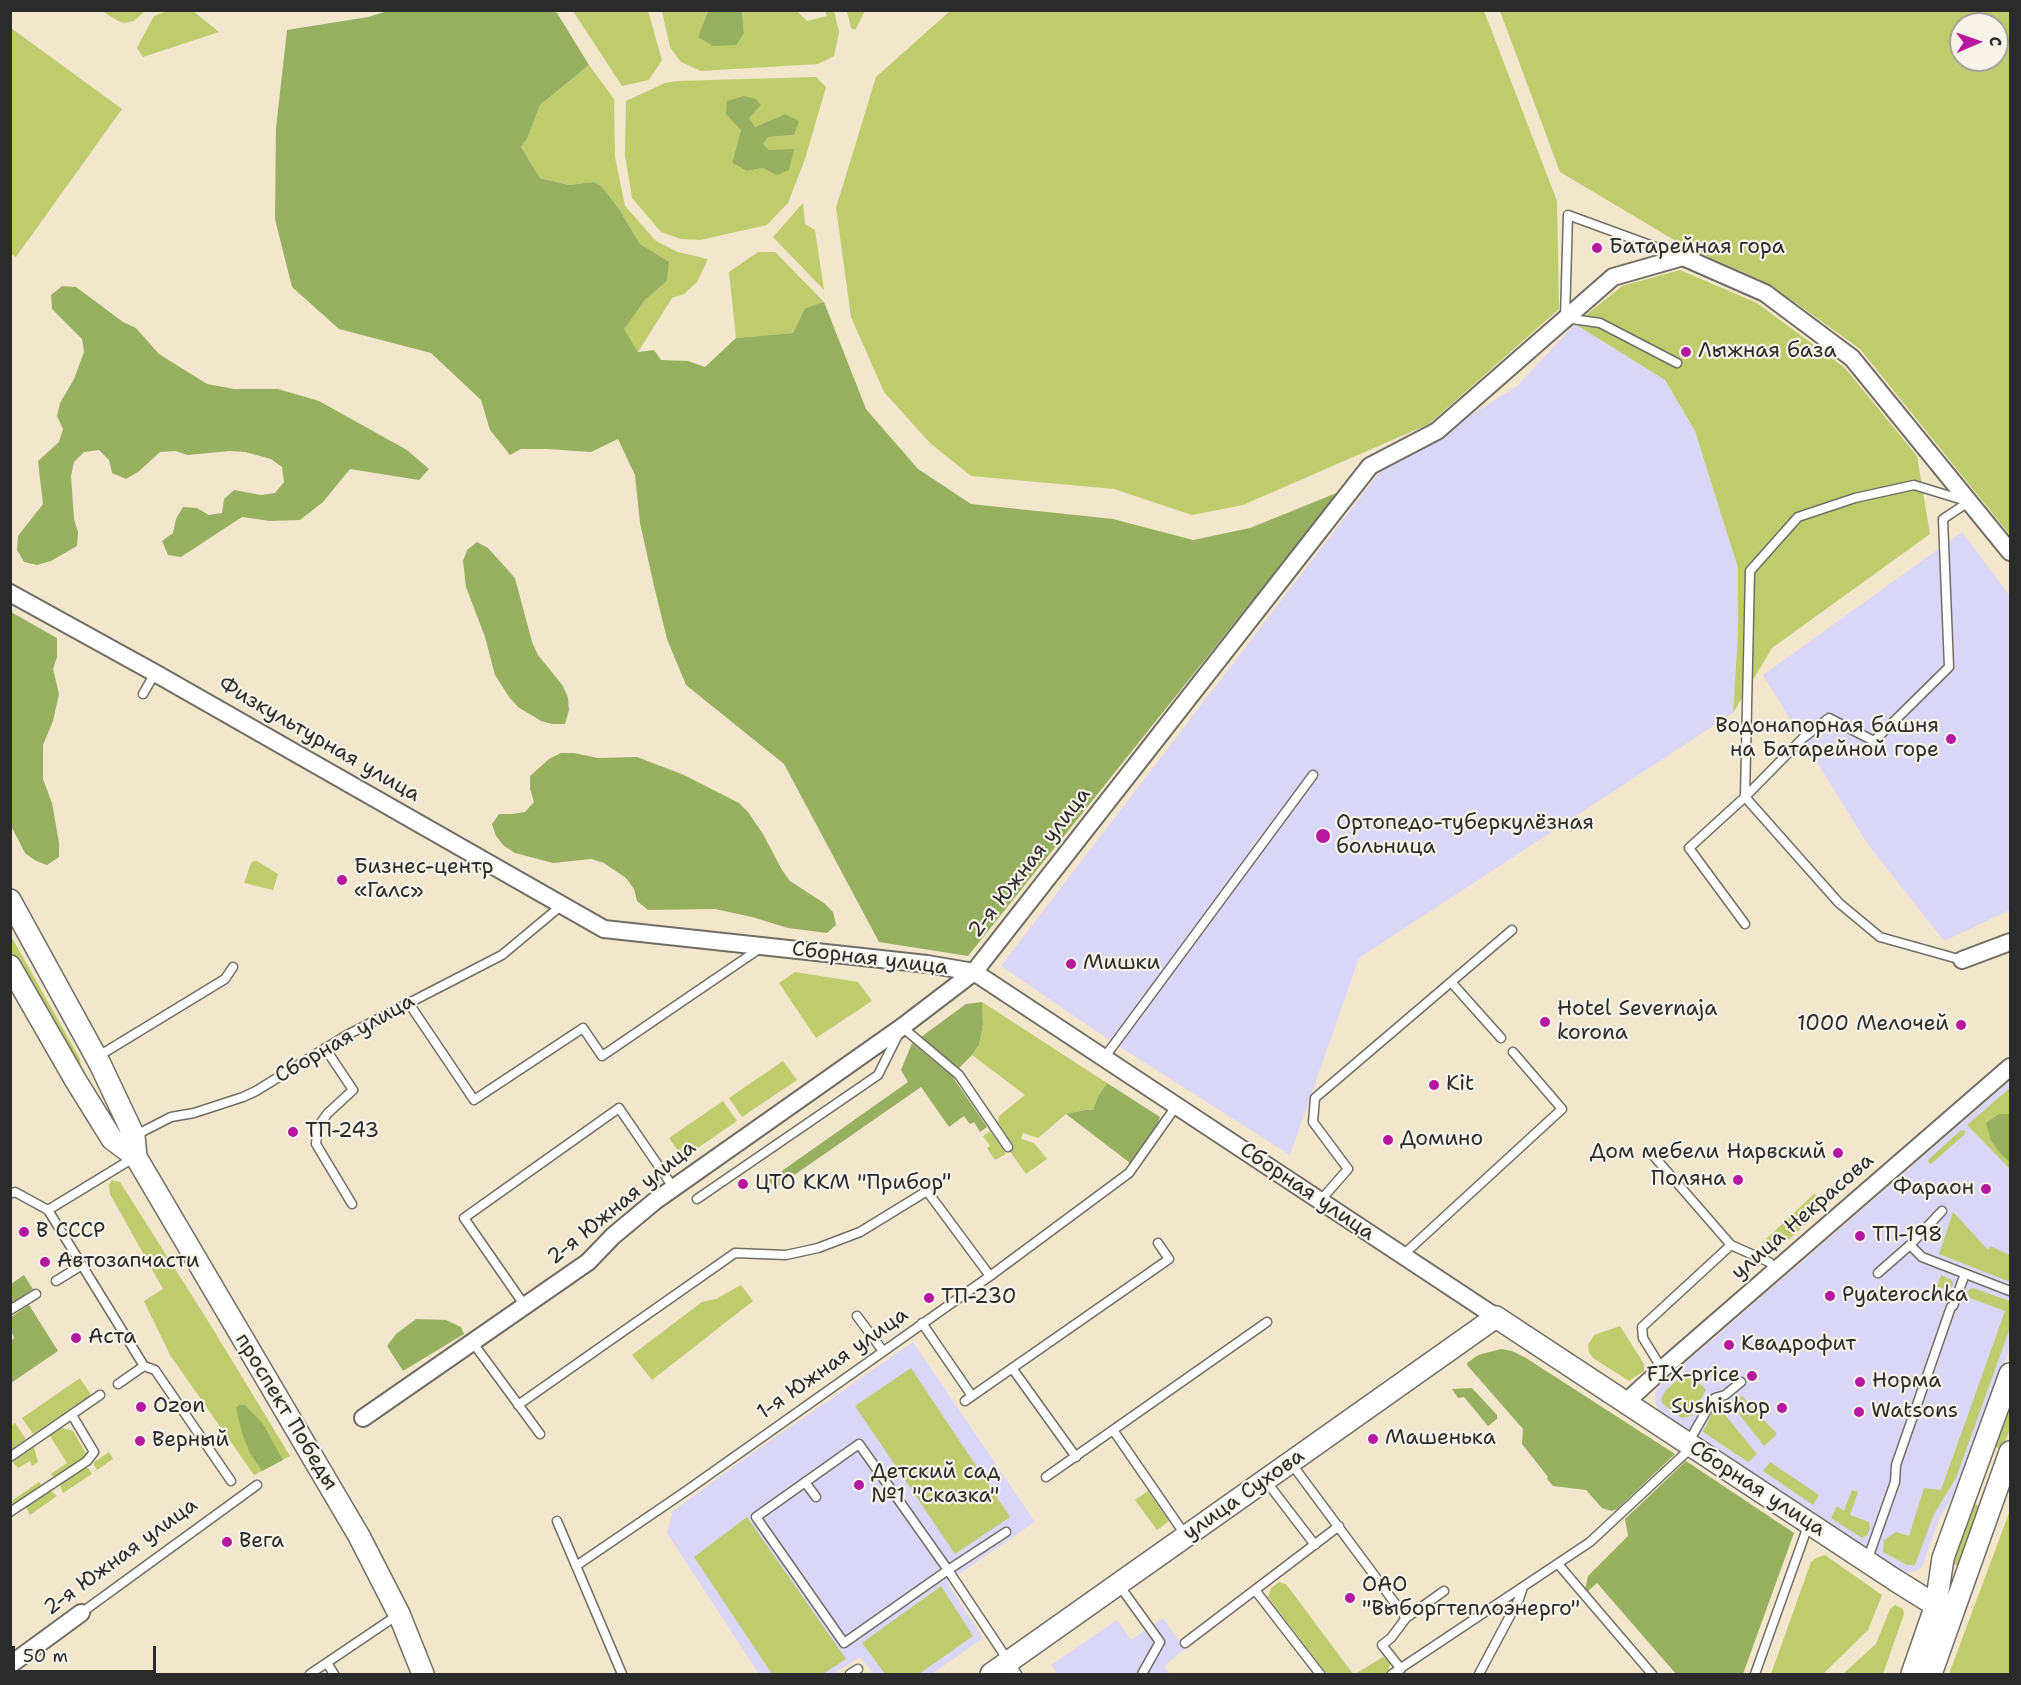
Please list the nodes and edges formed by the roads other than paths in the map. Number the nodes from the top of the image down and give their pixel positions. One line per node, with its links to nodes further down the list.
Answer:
1 (1683, 257): 2 (street, 2-я Южная улица); 2 (lane); 4 (street)
2 (1565, 318): 3 (lane); 21 (street, 2-я Южная улица)
3 (1677, 363)
4 (1970, 501): 5 (street); 10 (lane); 10 (lane)
5 (2010, 552)
6 (10, 593): 7 (street, Физкультурная улица)
7 (155, 673): 8 (lane); 12 (street, Физкультурная улица)
8 (143, 694)
9 (1313, 776): 29 (lane)
10 (1745, 797): 13 (lane); 18 (lane)
11 (10, 900): 28 (street, проспект Победы)
12 (562, 905): 14 (street, Физкультурная улица); 23 (lane, Сборная улица)
13 (1745, 924)
14 (604, 929): 17 (street, Сборная улица)
15 (1512, 930): 22 (lane)
16 (2010, 942): 18 (street)
17 (764, 946): 21 (street, Сборная улица); 23 (lane)
18 (1962, 960)
19 (10, 966): 32 (street, проспект Победы)
20 (233, 967): 28 (lane)
21 (974, 972): 24 (street, 2-я Южная улица); 29 (street, Сборная улица)
22 (1451, 982): 25 (lane); 38 (lane)
23 (408, 1002): 26 (lane, Сборная улица)
24 (902, 1027): 33 (lane); 35 (street, 2-я Южная улица); 37 (lane)
25 (1501, 1038)
26 (326, 1048): 32 (lane, Сборная улица); 39 (lane)
27 (1513, 1052): 45 (lane)
28 (96, 1058): 32 (street, проспект Победы)
29 (1104, 1058): 31 (street, Сборная улица)
30 (2010, 1068): 47 (street, улица Некрасова)
31 (1177, 1105): 38 (street, Сборная улица); 50 (lane, 1-я Южная улица)
32 (135, 1146): 40 (lane, Сборная улица); 105 (street, проспект Победы)
33 (1008, 1147)
34 (1651, 1153): 43 (lane)
35 (674, 1187): 54 (street, 2-я Южная улица); 54 (lane)
36 (12, 1190): 40 (lane)
37 (697, 1199)
38 (1320, 1201): 45 (street, Сборная улица)
39 (352, 1204)
40 (48, 1210): 46 (lane)
41 (1942, 1211): 44 (lane)
42 (1158, 1243): 63 (lane)
43 (1731, 1245): 47 (lane); 64 (lane)
44 (1911, 1245): 48 (lane); 49 (lane)
45 (1402, 1255): 57 (street, Сборная улица)
46 (81, 1265): 51 (lane); 62 (lane)
47 (1776, 1270): 64 (street, улица Некрасова)
48 (1878, 1273)
49 (1965, 1274): 52 (lane); 95 (lane)
50 (990, 1275): 59 (lane, 1-я Южная улица); 70 (lane)
51 (56, 1281)
52 (2010, 1291)
53 (36, 1293): 55 (lane)
54 (525, 1307): 60 (street, 2-я Южная улица)
55 (10, 1310)
56 (857, 1316): 61 (lane)
57 (1496, 1317): 69 (street, Сборная улица); 79 (street, улица Сухова)
58 (1267, 1322): 73 (lane)
59 (922, 1323): 61 (lane, 1-я Южная улица); 63 (lane)
60 (473, 1343): 70 (lane); 72 (street, 2-я Южная улица)
61 (883, 1351): 97 (lane, 1-я Южная улица)
62 (144, 1366): 67 (lane); 82 (lane)
63 (1012, 1368): 78 (lane)
64 (1662, 1369): 69 (street, улица Некрасова)
65 (2010, 1374): 85 (street)
66 (1741, 1382): 75 (lane)
67 (118, 1384)
68 (100, 1395): 71 (lane)
69 (1626, 1402): 75 (street, Сборная улица)
70 (518, 1405): 74 (lane)
71 (72, 1415): 77 (lane); 88 (lane)
72 (363, 1418)
73 (1113, 1430): 78 (lane); 93 (lane)
74 (540, 1434)
75 (1690, 1445): 90 (street, Сборная улица); 96 (lane)
76 (2010, 1452): 87 (street)
77 (10, 1457)
78 (1076, 1457): 80 (lane)
79 (1291, 1462): 81 (street, улица Сухова); 91 (lane)
80 (1046, 1477)
81 (1265, 1480): 93 (street, улица Сухова); 94 (lane)
82 (231, 1481)
83 (805, 1482): 86 (lane); 98 (lane); 98 (lane)
84 (257, 1485): 104 (lane, 2-я Южная улица)
85 (1967, 1491): 87 (street); 103 (street)
86 (816, 1497)
87 (1993, 1501): 103 (street)
88 (10, 1512)
89 (556, 1521): 97 (lane)
90 (1809, 1523): 95 (street, Сборная улица); 123 (lane)
91 (1339, 1526): 94 (lane); 106 (lane)
92 (1006, 1532): 98 (lane)
93 (1186, 1536): 99 (street, улица Сухова)
94 (1315, 1545): 101 (lane)
95 (1867, 1561): 103 (street, Сборная улица)
96 (1558, 1564): 100 (lane); 122 (lane)
97 (576, 1566): 116 (lane)
98 (948, 1570): 112 (lane)
99 (1118, 1585): 112 (street, улица Сухова); 118 (lane)
100 (1523, 1587): 111 (lane); 121 (lane)
101 (1255, 1590): 107 (lane); 119 (lane)
102 (1444, 1591): 106 (lane)
103 (1944, 1610): 124 (street); 125 (street)
104 (81, 1613): 109 (street, 2-я Южная улица)
105 (399, 1614): 108 (lane); 115 (street, проспект Победы)
106 (1407, 1618): 111 (lane)
107 (1185, 1643)
108 (327, 1663): 113 (lane); 114 (lane)
109 (10, 1665)
110 (858, 1669): 117 (lane)
111 (1401, 1669): 120 (lane)
112 (1006, 1670)
113 (310, 1674)
114 (334, 1674)
115 (423, 1674)
116 (622, 1674)
117 (850, 1674)
118 (1142, 1674)
119 (1320, 1674)
120 (1392, 1674)
121 (1479, 1674)
122 (1652, 1674)
123 (1755, 1674)
124 (1912, 1674)
125 (1931, 1674)

